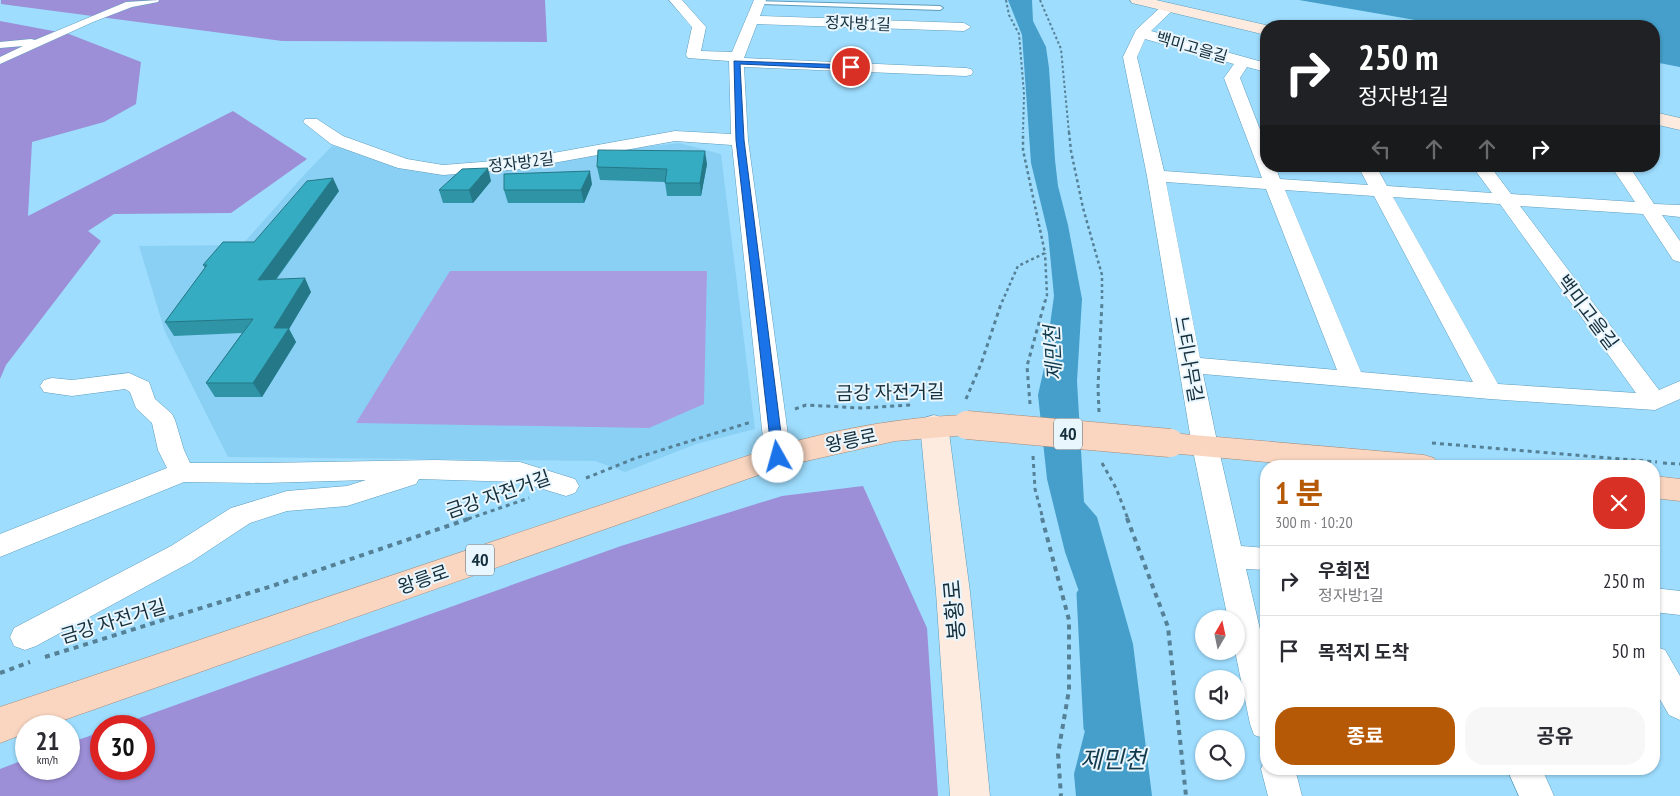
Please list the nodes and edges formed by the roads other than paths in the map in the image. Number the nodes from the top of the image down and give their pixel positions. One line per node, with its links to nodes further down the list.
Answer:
1 (154, 0): 10 (street)
2 (675, 0): 12 (street)
3 (1137, 0): 5 (main road)
4 (757, 7): 6 (lane); 7 (street, 정자방1길); 12 (street)
5 (1169, 7): 8 (main road); 9 (street, 느티나무길)
6 (940, 8)
7 (964, 27)
8 (1260, 29)
9 (1141, 33): 14 (street, 백미고을길); 26 (street, 느티나무길)
10 (40, 41): 11 (street); 13 (street)
11 (0, 45)
12 (736, 60): 16 (street); 20 (street)
13 (0, 61)
14 (1243, 62): 15 (street, 백미고을길); 21 (street, 백미고을길)
15 (1260, 66)
16 (966, 72)
17 (1660, 119): 19 (main road)
18 (311, 122): 20 (street, 정자방2길)
19 (1680, 124)
20 (740, 140): 40 (street)
21 (1260, 149)
22 (1269, 172): 26 (street); 27 (street); 33 (street, 백미고을길)
23 (1370, 172): 27 (street)
24 (1485, 172): 28 (street, 백미고을길)
25 (1624, 172): 29 (street)
26 (1156, 176): 32 (street, 느티나무길)
27 (1380, 190): 28 (street); 36 (street)
28 (1505, 199): 29 (street); 37 (street, 백미고을길)
29 (1649, 208): 30 (street); 31 (street)
30 (1680, 210)
31 (1680, 256)
32 (1190, 365): 33 (street); 39 (street, 느티나무길)
33 (1352, 378): 36 (street)
34 (52, 386): 43 (street)
35 (1680, 389): 37 (street)
36 (1490, 391): 37 (street)
37 (1655, 402)
38 (924, 415): 39 (main road, 왕릉로 / 40, bridge); 40 (main road, 왕릉로 / 40); 59 (main road, 봉황로)
39 (1205, 446): 41 (main road, 40); 48 (street, 느티나무길)
40 (778, 457): 56 (main road, 왕릉로 / 40)
41 (1358, 460)
42 (434, 469): 43 (street); 44 (street); 52 (street)
43 (182, 472): 47 (street)
44 (566, 486)
45 (1660, 488): 46 (main road)
46 (1680, 490)
47 (0, 546)
48 (1229, 556): 49 (street); 54 (street, 느티나무길)
49 (1260, 559)
50 (1660, 601): 51 (street)
51 (1680, 603)
52 (25, 637)
53 (1660, 670): 55 (street)
54 (1260, 697)
55 (1680, 705)
56 (0, 725)
57 (1280, 775): 60 (street)
58 (1527, 775): 61 (street)
59 (970, 796)
60 (1285, 796)
61 (1537, 796)

